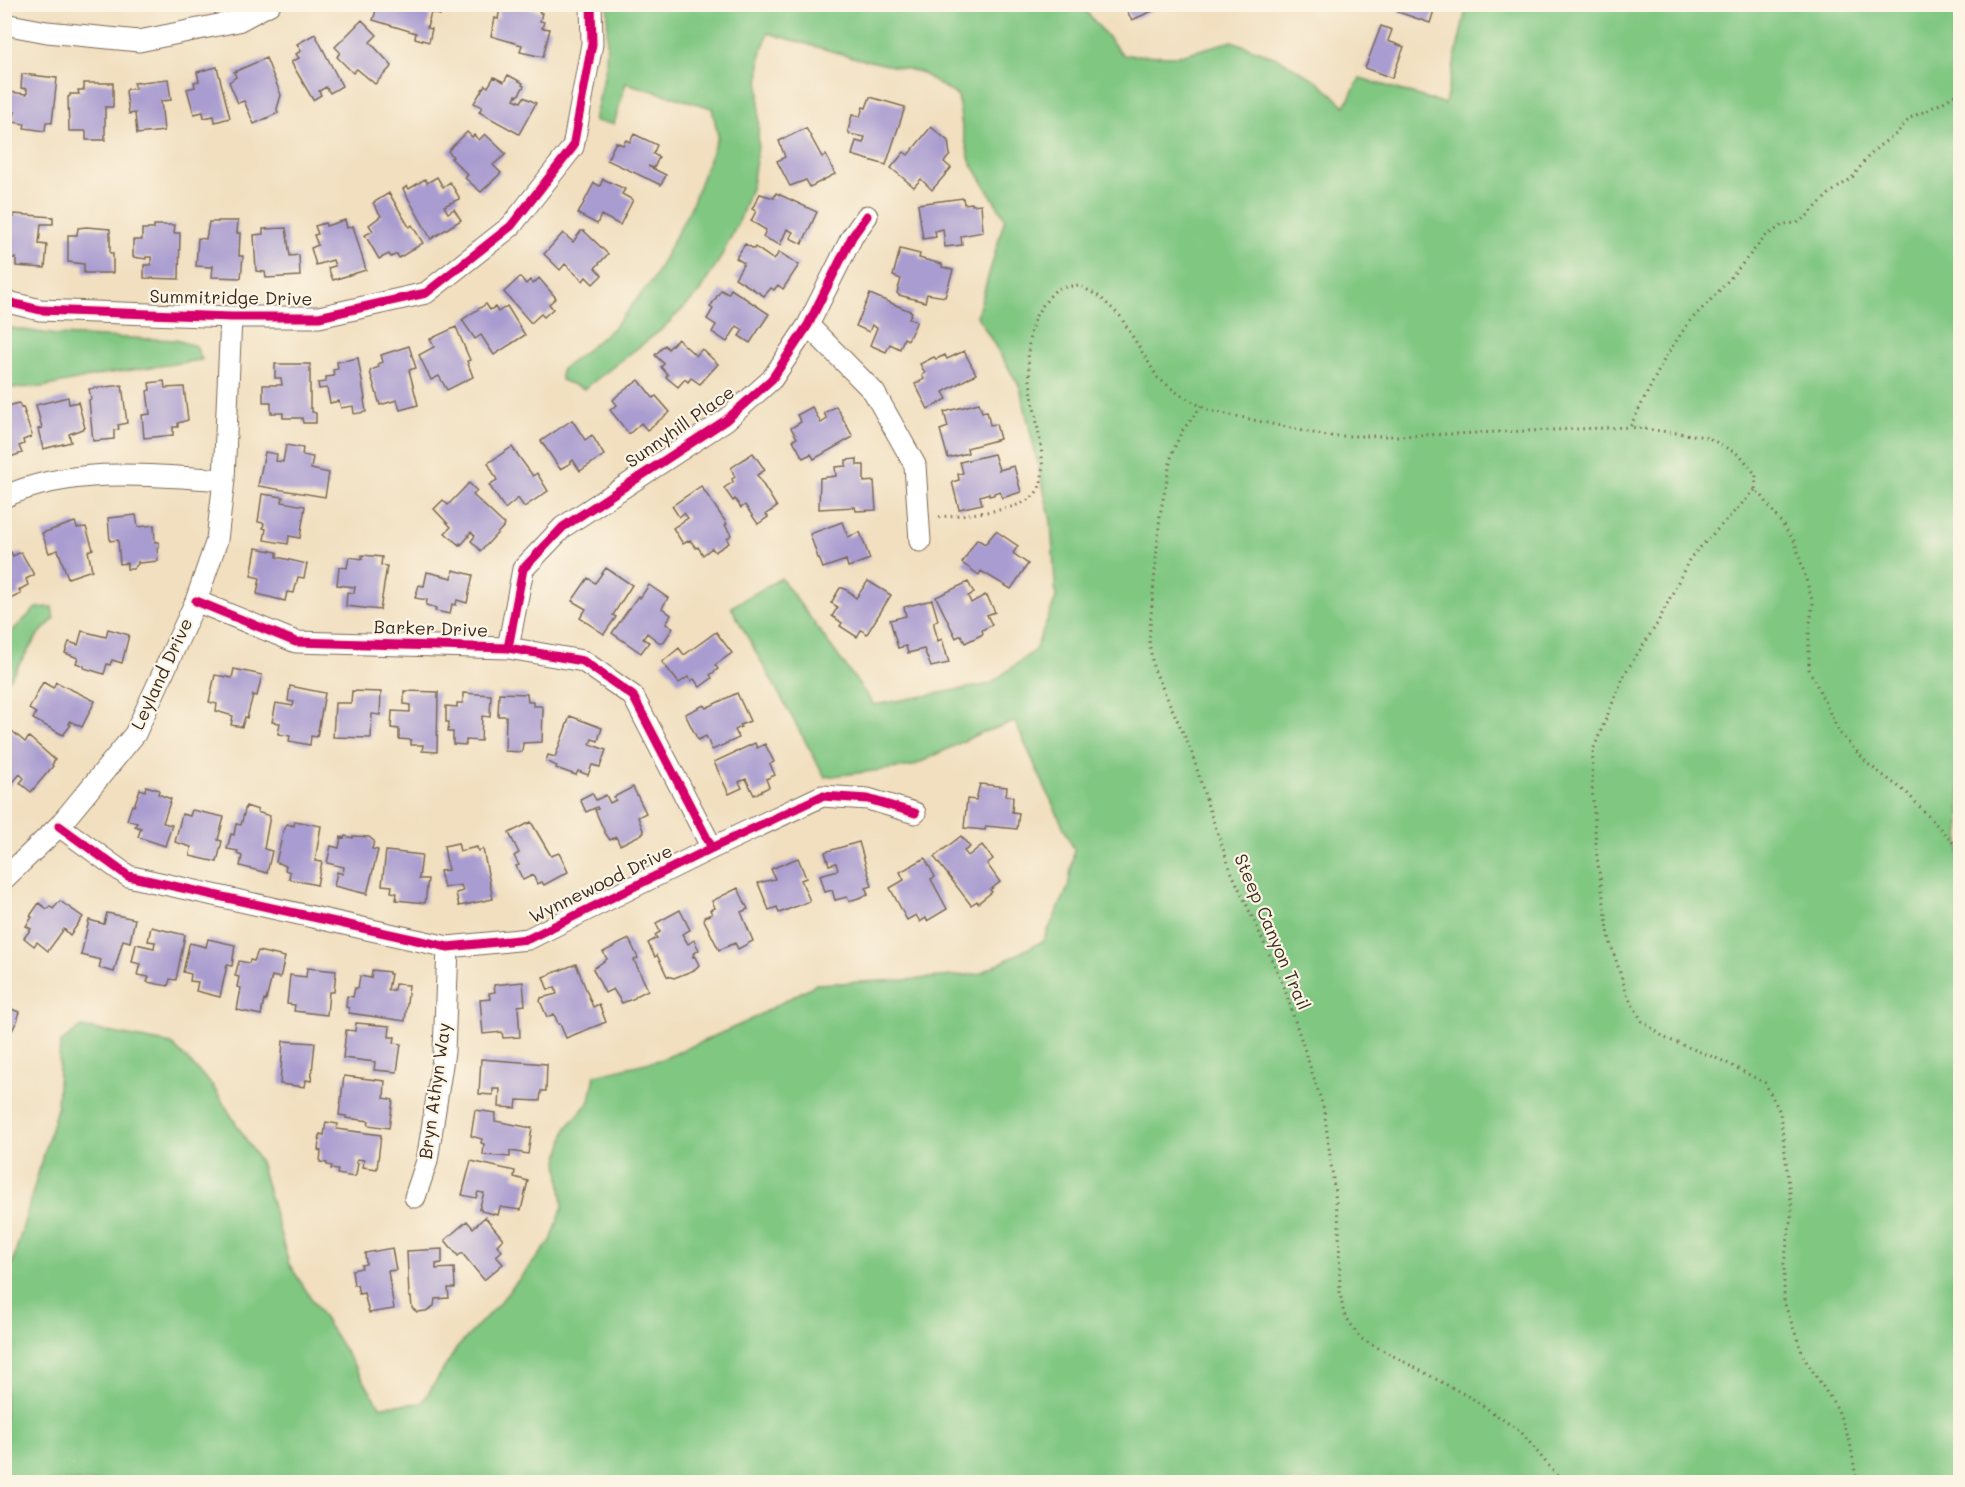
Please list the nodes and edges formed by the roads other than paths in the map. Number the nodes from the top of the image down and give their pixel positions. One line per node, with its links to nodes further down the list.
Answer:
1 (270, 4): 3 (street)
2 (591, 4): 6 (street, Summitridge Drive)
3 (4, 24)
4 (867, 216): 7 (street, Sunnyhill Place)
5 (4, 301): 6 (street, Summitridge Drive)
6 (231, 316): 8 (street, Leyland Drive)
7 (808, 325): 10 (street); 12 (street, Sunnyhill Place)
8 (224, 480): 9 (street); 11 (street, Leyland Drive)
9 (4, 497)
10 (920, 540)
11 (196, 601): 12 (street, Barker Drive); 14 (street, Leyland Drive)
12 (508, 648): 15 (street, Barker Drive)
13 (915, 813): 15 (street, Wynnewood Drive)
14 (59, 825): 16 (street, Leyland Drive); 17 (street, Wynnewood Drive)
15 (712, 848): 17 (street, Wynnewood Drive)
16 (4, 879)
17 (448, 947): 18 (street, Bryn Athyn Way)
18 (415, 1197)

